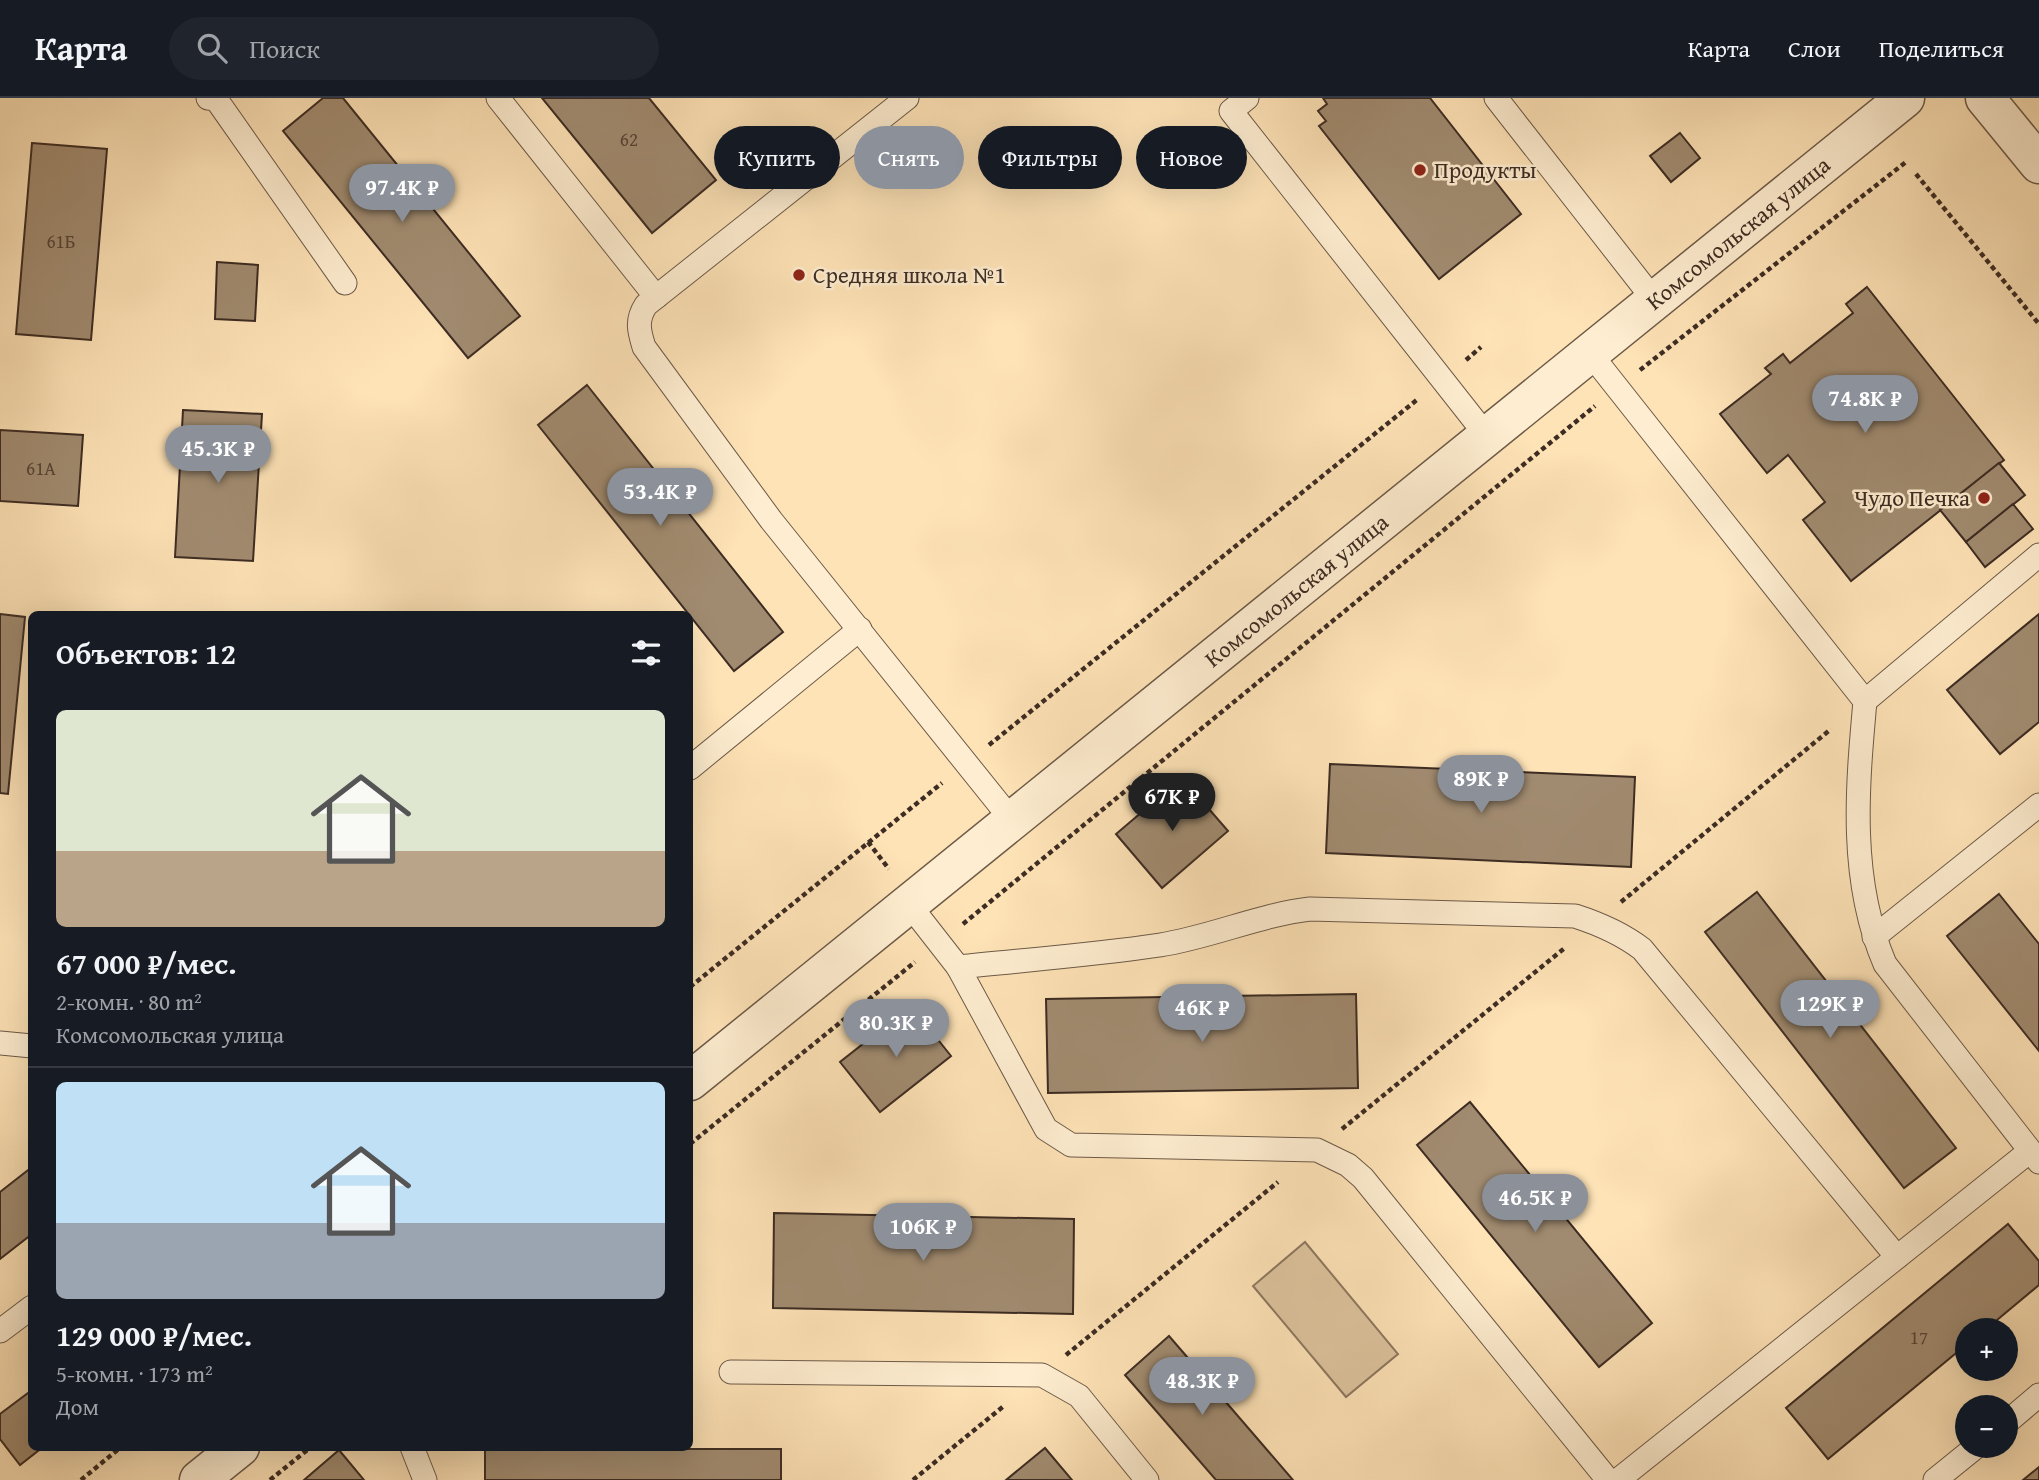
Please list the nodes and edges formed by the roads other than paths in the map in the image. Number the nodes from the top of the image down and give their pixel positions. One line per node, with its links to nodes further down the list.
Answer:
1 (208, 98): 2 (lane)
2 (216, 98): 10 (lane)
3 (498, 98): 11 (lane)
4 (906, 98): 11 (lane)
5 (1496, 98): 12 (lane)
6 (1905, 98): 12 (street, Комсомольская улица)
7 (1985, 98): 9 (street)
8 (1234, 102): 14 (lane)
9 (2039, 164)
10 (345, 283)
11 (656, 297): 16 (lane)
12 (1654, 300): 13 (street, Комсомольская улица)
13 (1588, 352): 14 (street, Комсомольская улица); 17 (lane)
14 (1486, 435): 20 (street, Комсомольская улица)
15 (2039, 555): 17 (lane)
16 (860, 629): 18 (lane); 20 (lane)
17 (1866, 701): 22 (lane)
18 (693, 766)
19 (2039, 806): 22 (lane)
20 (1011, 819): 21 (street, Комсомольская улица)
21 (908, 902): 23 (lane); 26 (street, Комсомольская улица)
22 (1874, 937): 27 (lane)
23 (958, 968): 28 (lane); 40 (lane)
24 (0, 1043): 25 (lane)
25 (28, 1046)
26 (693, 1079)
27 (2035, 1157): 28 (lane)
28 (1898, 1257): 41 (lane)
29 (28, 1310): 30 (lane)
30 (0, 1331)
31 (731, 1372): 39 (lane)
32 (2039, 1395): 33 (lane)
33 (2018, 1413)
34 (235, 1451): 37 (street)
35 (414, 1451): 38 (lane)
36 (1962, 1458): 42 (lane)
37 (199, 1480)
38 (425, 1480)
39 (1147, 1480)
40 (1608, 1480)
41 (1618, 1480)
42 (1935, 1480)

